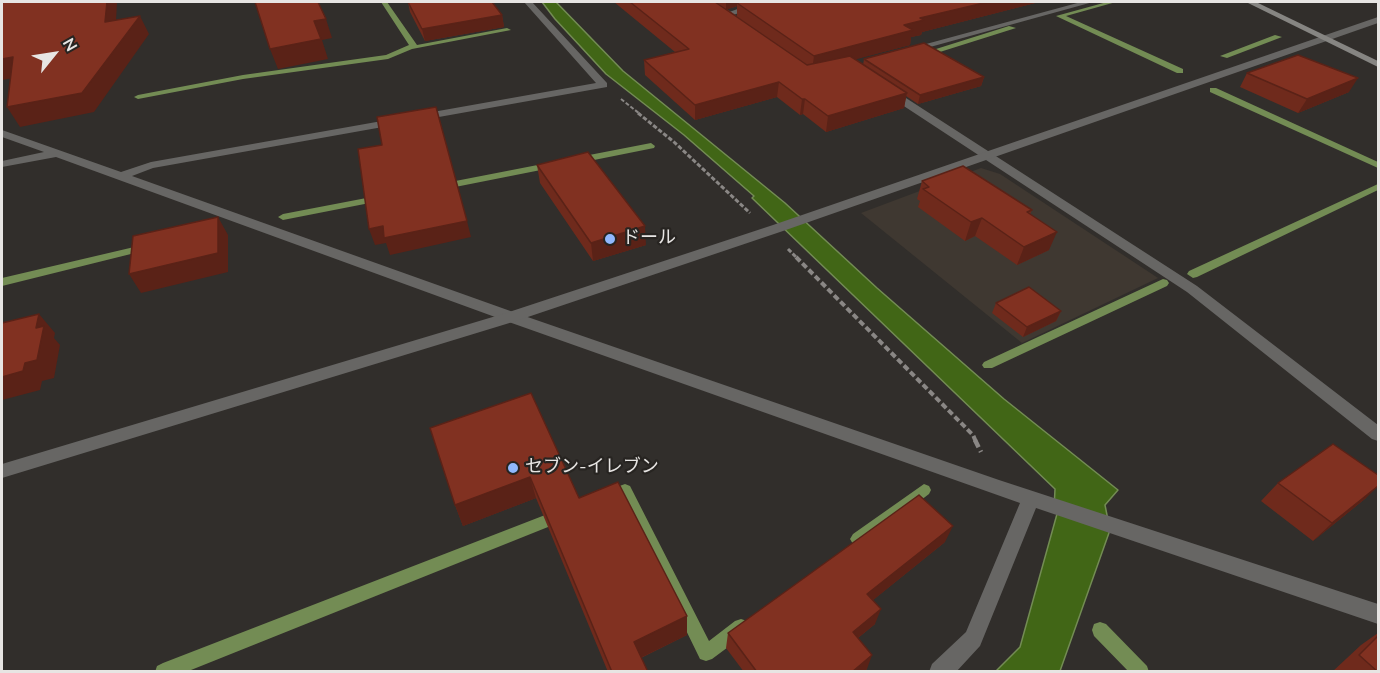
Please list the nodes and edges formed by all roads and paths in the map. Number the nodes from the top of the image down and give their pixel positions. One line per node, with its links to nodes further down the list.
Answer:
1 (528, 2): 10 (street)
2 (764, 2): 6 (street)
3 (1089, 2): 8 (street)
4 (1250, 2): 7 (main road)
5 (1378, 20): 7 (street)
6 (734, 22)
7 (1326, 38): 9 (main road); 14 (street)
8 (903, 51)
9 (1378, 64)
10 (603, 85): 16 (street); 17 (path)
11 (878, 85): 14 (street)
12 (2, 133): 13 (street)
13 (57, 153): 15 (street); 16 (street)
14 (985, 156): 17 (street); 19 (street)
15 (2, 164)
16 (120, 176): 18 (street)
17 (774, 229): 18 (street); 21 (path)
18 (511, 317): 20 (street); 21 (street)
19 (1378, 434)
20 (2, 471)
21 (999, 488): 22 (street)
22 (1040, 502): 23 (street); 24 (street)
23 (1378, 614)
24 (940, 672)

